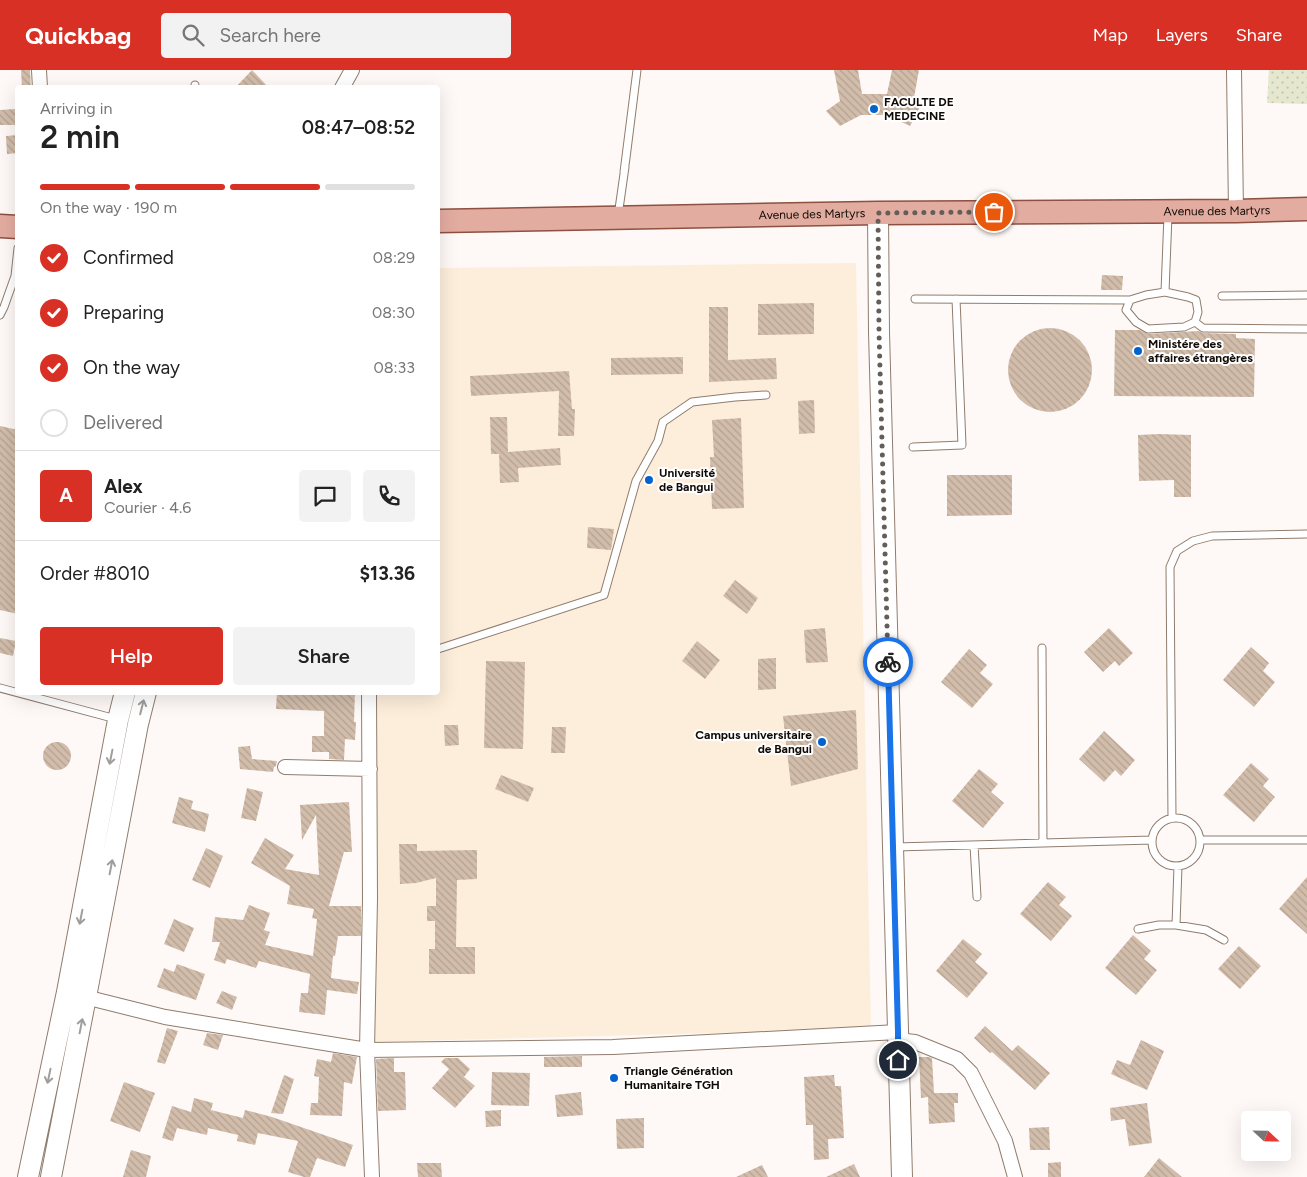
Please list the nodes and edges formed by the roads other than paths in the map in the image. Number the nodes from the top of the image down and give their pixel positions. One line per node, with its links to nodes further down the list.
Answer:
1 (39, 70): 5 (street)
2 (352, 70): 6 (street)
3 (637, 70): 11 (lane)
4 (1234, 70): 9 (street)
5 (40, 85)
6 (344, 85)
7 (1307, 209): 9 (main road, Avenue des Martyrs)
8 (1168, 211): 9 (main road, Avenue des Martyrs); 10 (main road, Avenue des Martyrs); 16 (lane)
9 (1236, 211)
10 (878, 213): 11 (main road, Avenue des Martyrs); 45 (street)
11 (618, 217): 12 (main road, Avenue des Martyrs)
12 (440, 221)
13 (0, 226): 14 (main road)
14 (15, 227)
15 (15, 269): 22 (lane)
16 (1166, 292): 21 (lane); 23 (lane)
17 (1307, 295): 18 (lane)
18 (1222, 296)
19 (915, 299): 20 (lane)
20 (956, 299): 21 (lane); 26 (lane)
21 (1130, 300): 23 (lane)
22 (0, 314)
23 (1195, 322): 24 (lane)
24 (1307, 329)
25 (766, 395): 28 (lane)
26 (913, 447)
27 (1307, 534): 39 (lane)
28 (440, 648)
29 (1042, 648): 43 (lane)
30 (0, 688): 31 (lane)
31 (15, 692)
32 (26, 695): 36 (lane)
33 (124, 695): 36 (street)
34 (145, 695): 52 (street, one-way to 34)
35 (369, 695): 38 (street)
36 (118, 720): 51 (street, one-way to 51)
37 (285, 767): 38 (street)
38 (370, 769): 54 (street)
39 (1172, 818): 40 (lane); 41 (lane)
40 (1152, 840): 43 (lane); 46 (lane)
41 (1200, 840): 42 (lane); 46 (lane)
42 (1307, 840)
43 (1043, 843): 44 (lane)
44 (974, 845): 45 (lane); 47 (lane)
45 (892, 847): 53 (street)
46 (1178, 866): 48 (lane)
47 (977, 897)
48 (1176, 924): 49 (lane); 50 (lane)
49 (1138, 929)
50 (1224, 940)
51 (67, 992): 52 (street); 55 (street, one-way to 55)
52 (86, 997): 54 (street); 56 (street, one-way to 52)
53 (898, 1036): 54 (street); 58 (street); 59 (street)
54 (367, 1050): 57 (street)
55 (28, 1177)
56 (51, 1177)
57 (372, 1177)
58 (902, 1177)
59 (1015, 1177)

